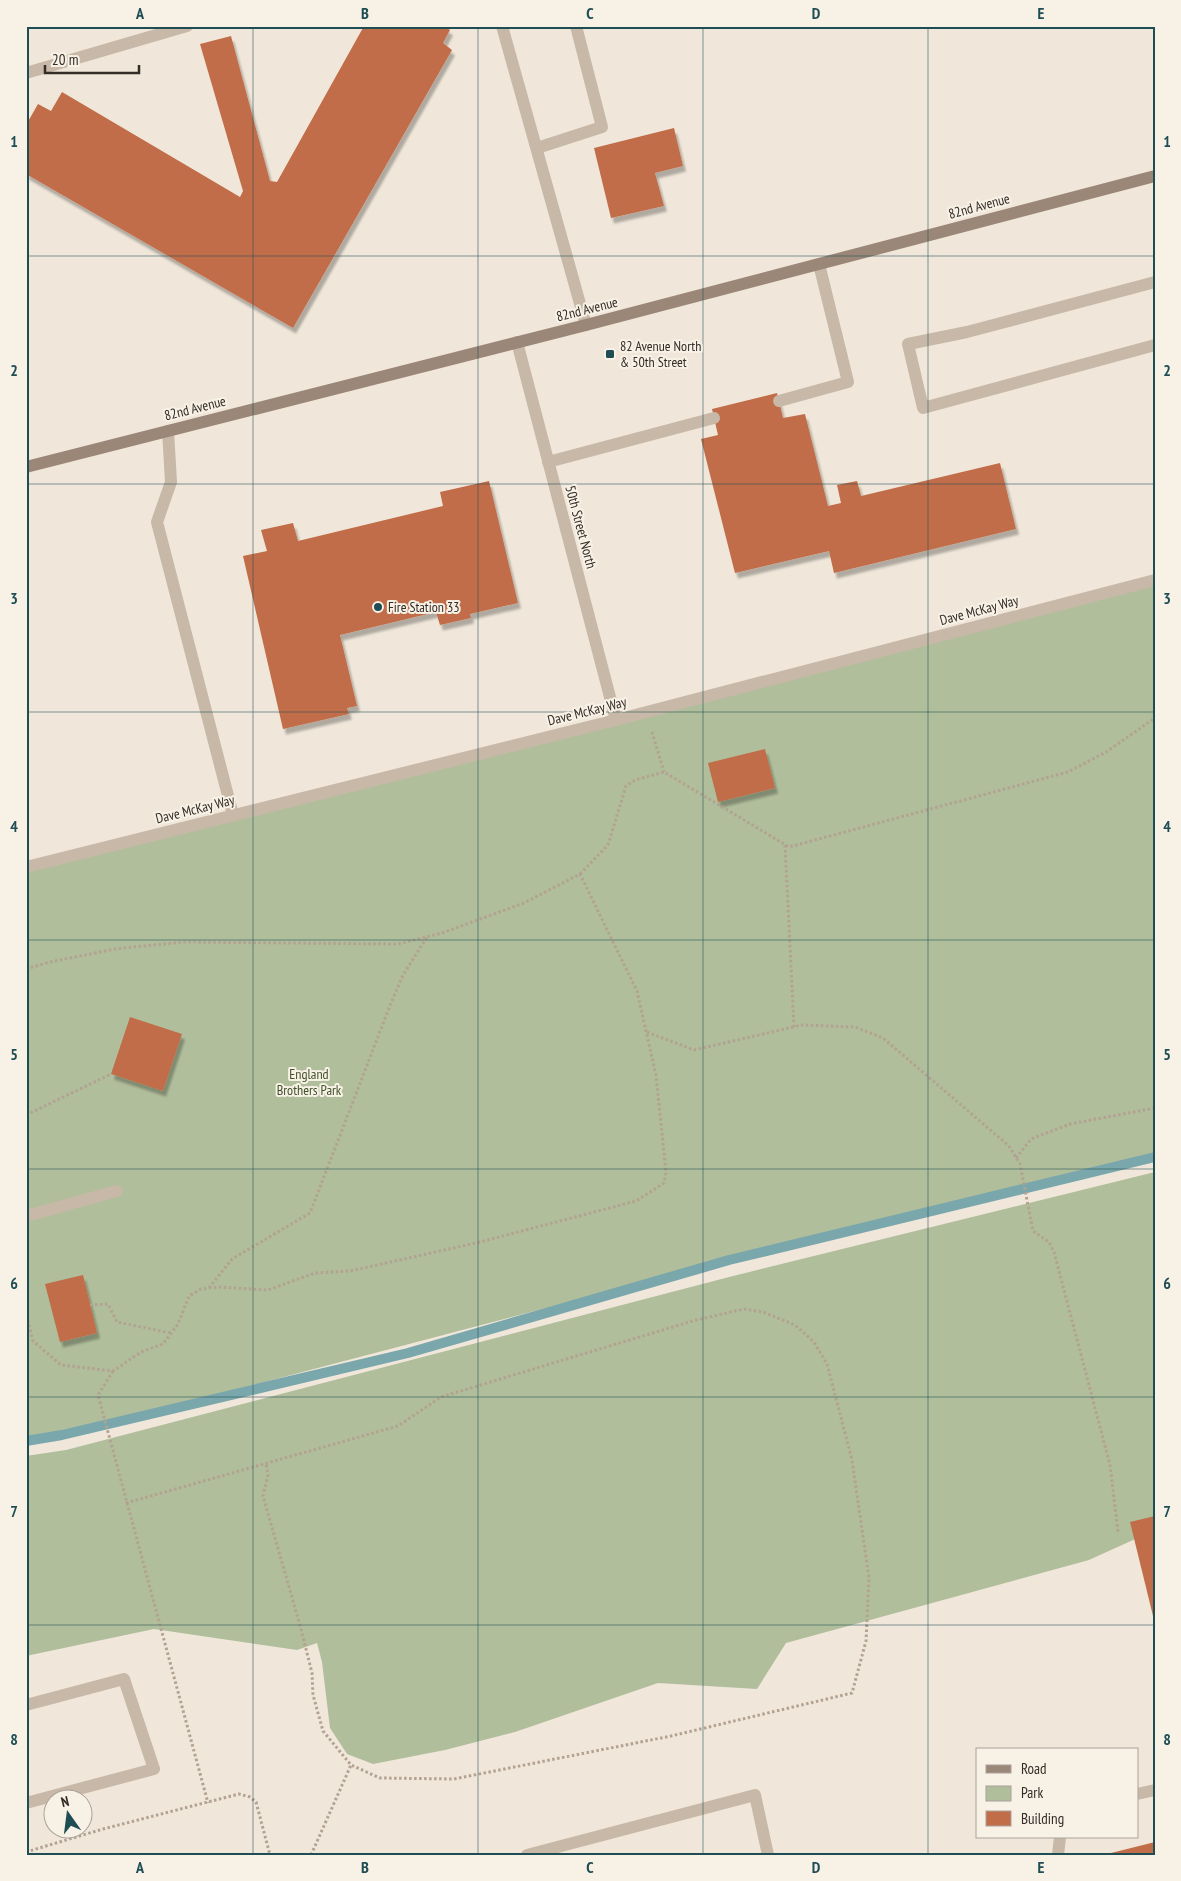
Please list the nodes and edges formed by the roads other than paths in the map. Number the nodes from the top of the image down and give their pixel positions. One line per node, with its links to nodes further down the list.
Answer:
1 (187, 26): 4 (street)
2 (502, 26): 5 (street)
3 (576, 26): 5 (street)
4 (26, 74)
5 (537, 148): 9 (street)
6 (1154, 179): 7 (street, 82nd Avenue)
7 (819, 264): 9 (street, 82nd Avenue); 12 (street)
8 (1155, 282): 11 (street)
9 (586, 325): 10 (street, 82nd Avenue)
10 (516, 342): 14 (street, 82nd Avenue); 15 (street, 50th Street North)
11 (1155, 345)
12 (779, 401)
13 (714, 418): 15 (street)
14 (168, 431): 16 (street, 82nd Avenue); 19 (street)
15 (548, 462): 18 (street, 50th Street North)
16 (26, 467)
17 (1155, 580): 18 (street, Dave McKay Way)
18 (616, 720): 19 (street, Dave McKay Way)
19 (233, 815): 20 (street, Dave McKay Way)
20 (26, 867)
21 (117, 1191): 22 (street)
22 (26, 1216)
23 (26, 1705): 26 (street)
24 (1155, 1790): 25 (street)
25 (1138, 1794)
26 (26, 1803)
27 (1060, 1838): 30 (street)
28 (527, 1855): 29 (street)
29 (768, 1855)
30 (1058, 1855)

